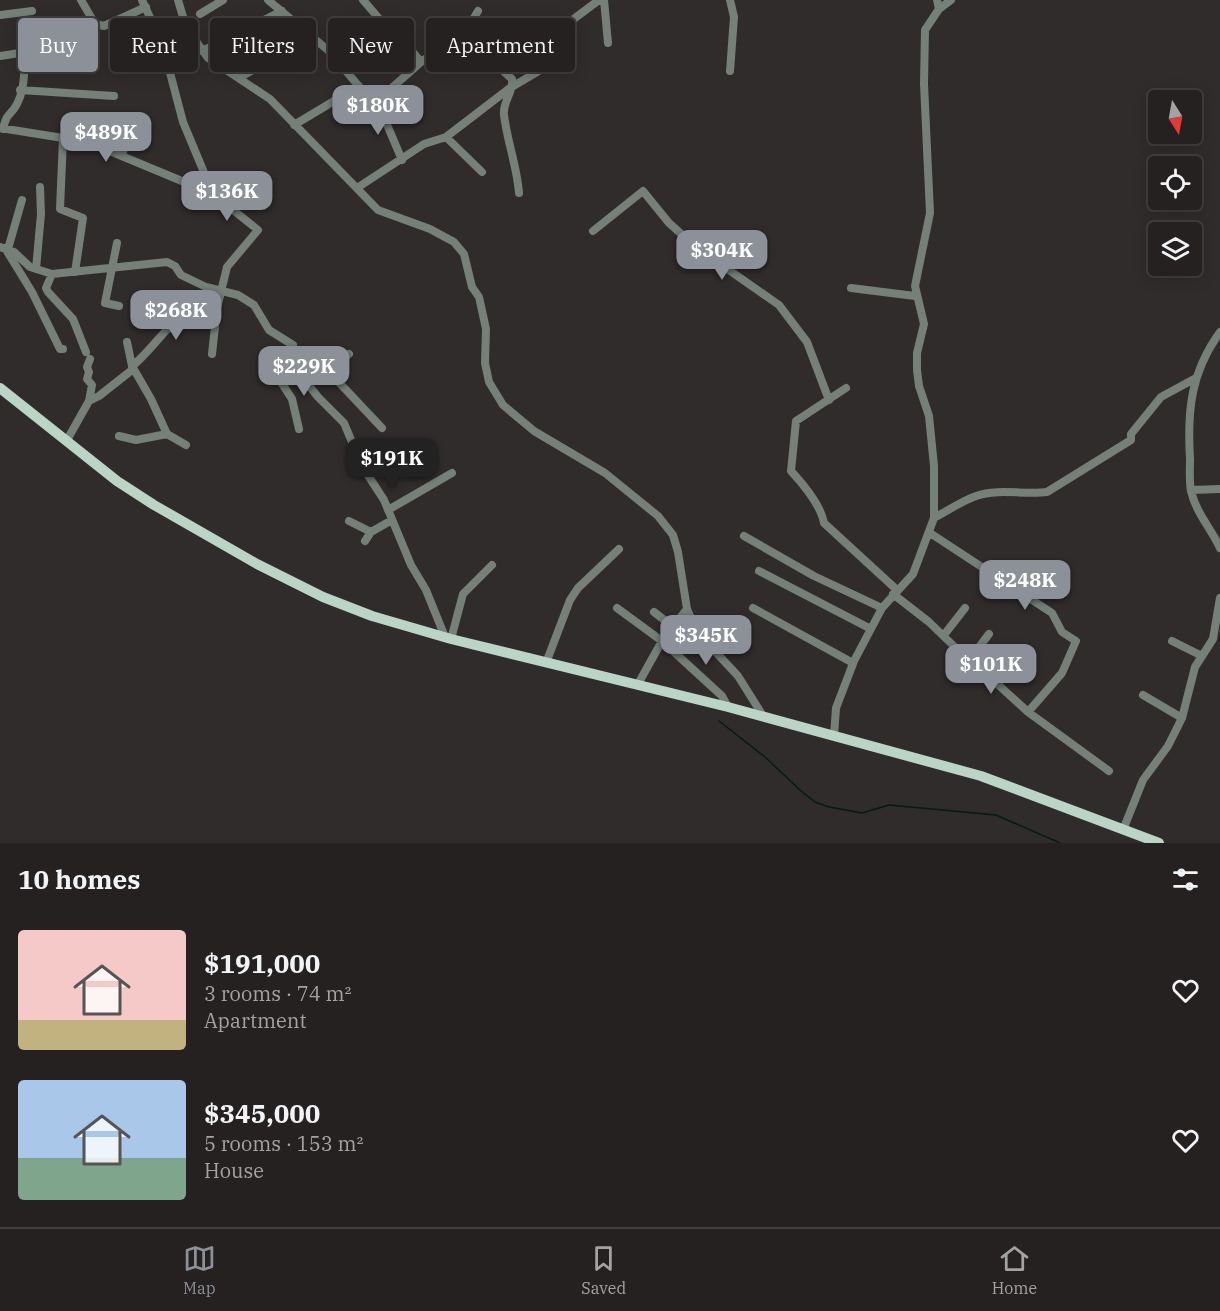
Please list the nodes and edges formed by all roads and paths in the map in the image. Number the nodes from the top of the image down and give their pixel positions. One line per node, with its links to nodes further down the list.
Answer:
1 (81, 0): 18 (street)
2 (223, 0): 16 (street)
3 (268, 0): 14 (street)
4 (363, 0): 28 (street)
5 (599, 0): 35 (street)
6 (604, 0): 23 (street)
7 (730, 0): 29 (street)
8 (937, 0): 12 (street)
9 (951, 0): 12 (street)
10 (180, 1): 24 (street)
11 (144, 3): 21 (street); 52 (street)
12 (939, 9): 63 (street)
13 (32, 11): 17 (street)
14 (282, 11): 19 (street); 24 (street)
15 (478, 11): 20 (street)
16 (200, 14)
17 (0, 15)
18 (91, 18)
19 (290, 18)
20 (474, 18)
21 (98, 25)
22 (316, 40): 34 (street)
23 (608, 43)
24 (202, 51): 33 (street)
25 (18, 53): 26 (street)
26 (0, 56)
27 (426, 58): 28 (street)
28 (421, 62): 38 (street)
29 (730, 71)
30 (26, 72): 36 (street)
31 (249, 72): 33 (street)
32 (505, 72): 35 (street)
33 (239, 78): 40 (street)
34 (359, 86): 38 (street); 40 (street)
35 (513, 86): 43 (street); 51 (street)
36 (20, 90): 37 (street); 41 (street)
37 (114, 96)
38 (376, 101): 47 (street)
39 (91, 117): 45 (street)
40 (294, 125): 50 (street)
41 (2, 128): 44 (street)
42 (129, 132): 46 (street)
43 (446, 137): 47 (street); 48 (street)
44 (63, 139): 45 (street); 59 (street)
45 (88, 141): 46 (street)
46 (122, 155): 52 (street)
47 (402, 160): 50 (street)
48 (482, 172)
49 (40, 187): 58 (street)
50 (357, 188): 107 (street)
51 (519, 193)
52 (213, 194): 62 (street)
53 (22, 200): 56 (street)
54 (592, 231): 78 (street)
55 (117, 243): 57 (street)
56 (4, 248): 58 (street); 69 (street)
57 (112, 267): 59 (street); 62 (street); 64 (street)
58 (36, 269): 60 (street)
59 (75, 272): 60 (street)
60 (52, 274): 79 (street)
61 (851, 288): 63 (street)
62 (220, 290): 65 (street); 68 (street)
63 (915, 296): 90 (street)
64 (119, 306)
65 (217, 308): 70 (street); 72 (street)
66 (1220, 332): 75 (street)
67 (127, 342): 72 (street)
68 (293, 345)
69 (63, 350)
70 (212, 354)
71 (349, 354): 74 (street)
72 (132, 366): 79 (street); 82 (street)
73 (299, 372): 74 (street); 80 (street); 89 (street)
74 (327, 372): 81 (street)
75 (1196, 378): 88 (street); 90 (street)
76 (0, 388): 84 (main road)
77 (846, 388): 78 (street)
78 (829, 400): 101 (street)
79 (89, 401): 84 (street)
80 (299, 429)
81 (382, 429)
82 (167, 434): 83 (street); 85 (street)
83 (119, 436)
84 (66, 440): 113 (main road)
85 (186, 445)
86 (452, 473): 89 (street)
87 (1220, 489): 88 (street)
88 (1191, 490): 97 (street)
89 (388, 510): 91 (street)
90 (934, 518): 94 (street)
91 (392, 520): 93 (street); 113 (street)
92 (349, 521): 93 (street)
93 (371, 532): 96 (street)
94 (930, 533): 101 (street); 123 (street)
95 (744, 536): 105 (street)
96 (365, 541)
97 (1220, 548)
98 (619, 549): 118 (street)
99 (492, 565): 113 (street)
100 (759, 571): 110 (street)
101 (895, 592): 105 (street); 112 (street)
102 (1220, 598): 116 (street)
103 (617, 608): 114 (street)
104 (753, 608): 119 (street)
105 (882, 608): 110 (street)
106 (965, 608): 112 (street)
107 (687, 609): 109 (street); 124 (street)
108 (654, 612): 109 (street)
109 (672, 626): 114 (street)
110 (871, 629): 119 (street)
111 (989, 634): 117 (street)
112 (944, 635): 117 (street)
113 (448, 638): 118 (main road)
114 (662, 641): 120 (street); 122 (street)
115 (1172, 641): 116 (street)
116 (1202, 656): 125 (street)
117 (970, 659): 123 (street)
118 (546, 663): 120 (main road)
119 (853, 663): 126 (street)
120 (638, 684): 122 (main road)
121 (1143, 695): 125 (street)
122 (728, 707): 124 (main road)
123 (1028, 712): 127 (street)
124 (763, 716): 126 (main road)
125 (1182, 718): 128 (street)
126 (834, 736): 128 (main road)
127 (1109, 771)
128 (1124, 830): 129 (main road)
129 (1159, 843)

